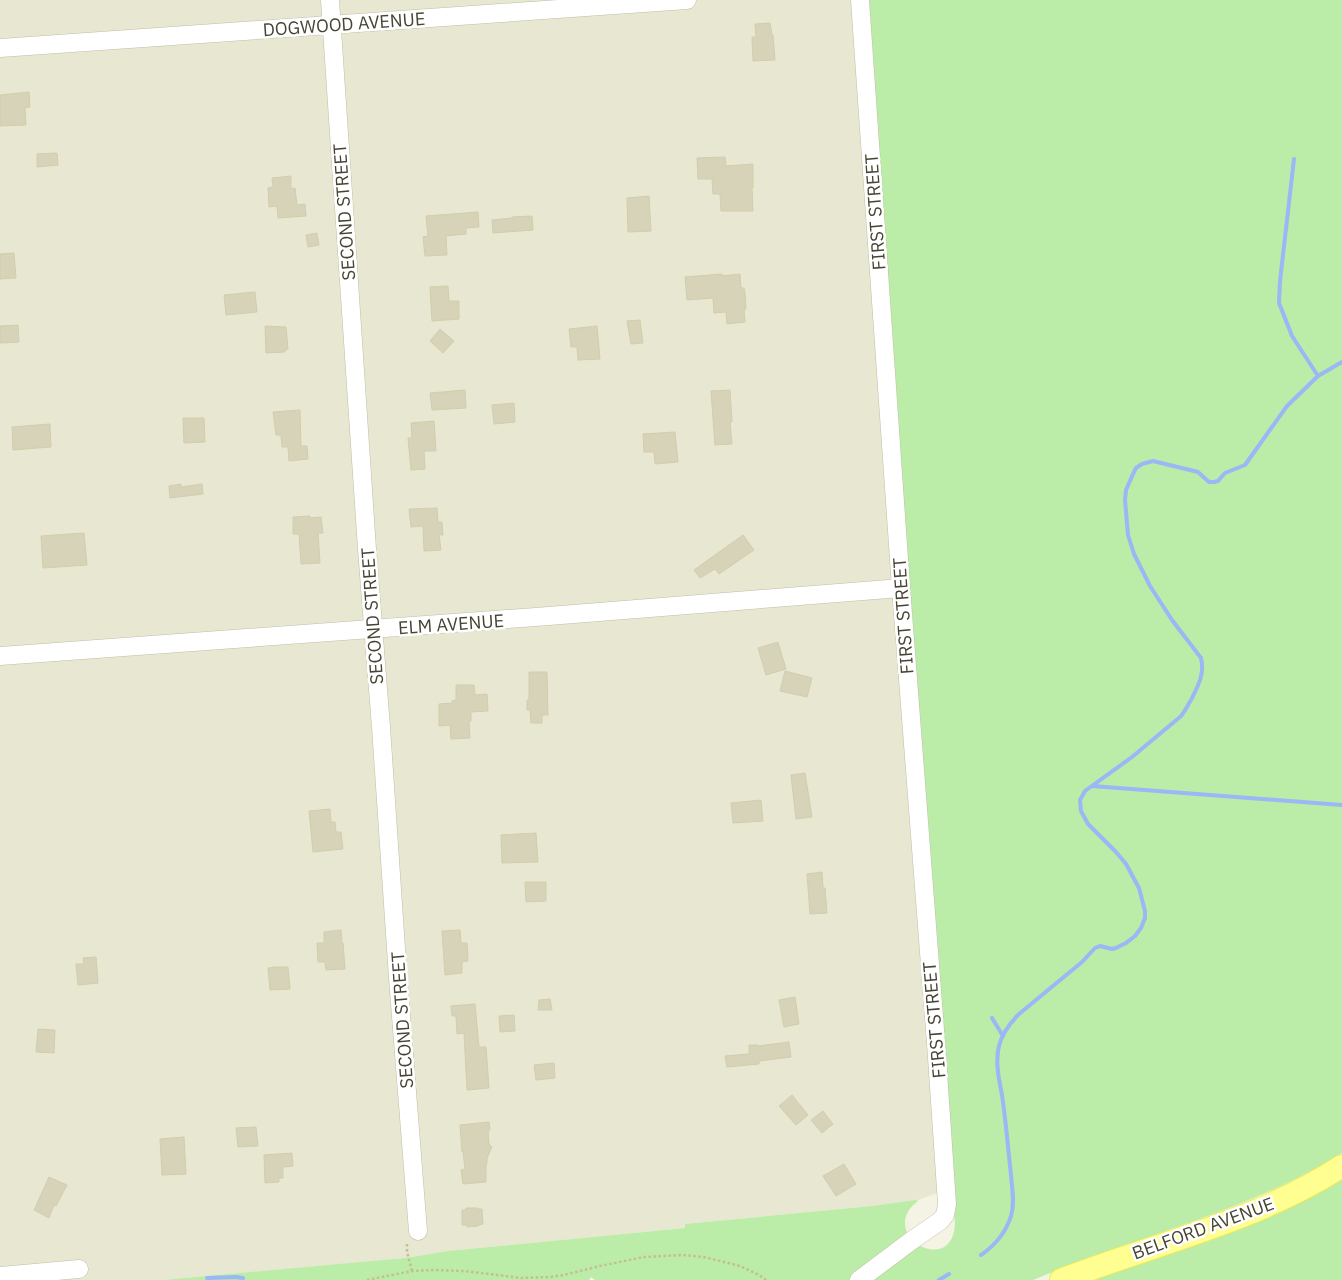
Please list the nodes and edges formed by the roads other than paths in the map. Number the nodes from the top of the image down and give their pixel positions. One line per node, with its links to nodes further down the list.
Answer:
1 (330, 0): 4 (street, SECOND STREET)
2 (687, 0): 4 (street, DOGWOOD AVENUE)
3 (860, 0): 6 (street, FIRST STREET)
4 (332, 26): 5 (street, DOGWOOD AVENUE); 7 (street, SECOND STREET)
5 (0, 48)
6 (901, 588): 7 (street, ELM AVENUE); 13 (street, FIRST STREET)
7 (373, 629): 8 (street, ELM AVENUE); 10 (street, SECOND STREET)
8 (0, 656)
9 (1342, 1166): 14 (main road, BELFORD AVENUE)
10 (413, 1238)
11 (79, 1269): 12 (street)
12 (0, 1276)
13 (860, 1280)
14 (1061, 1280)

